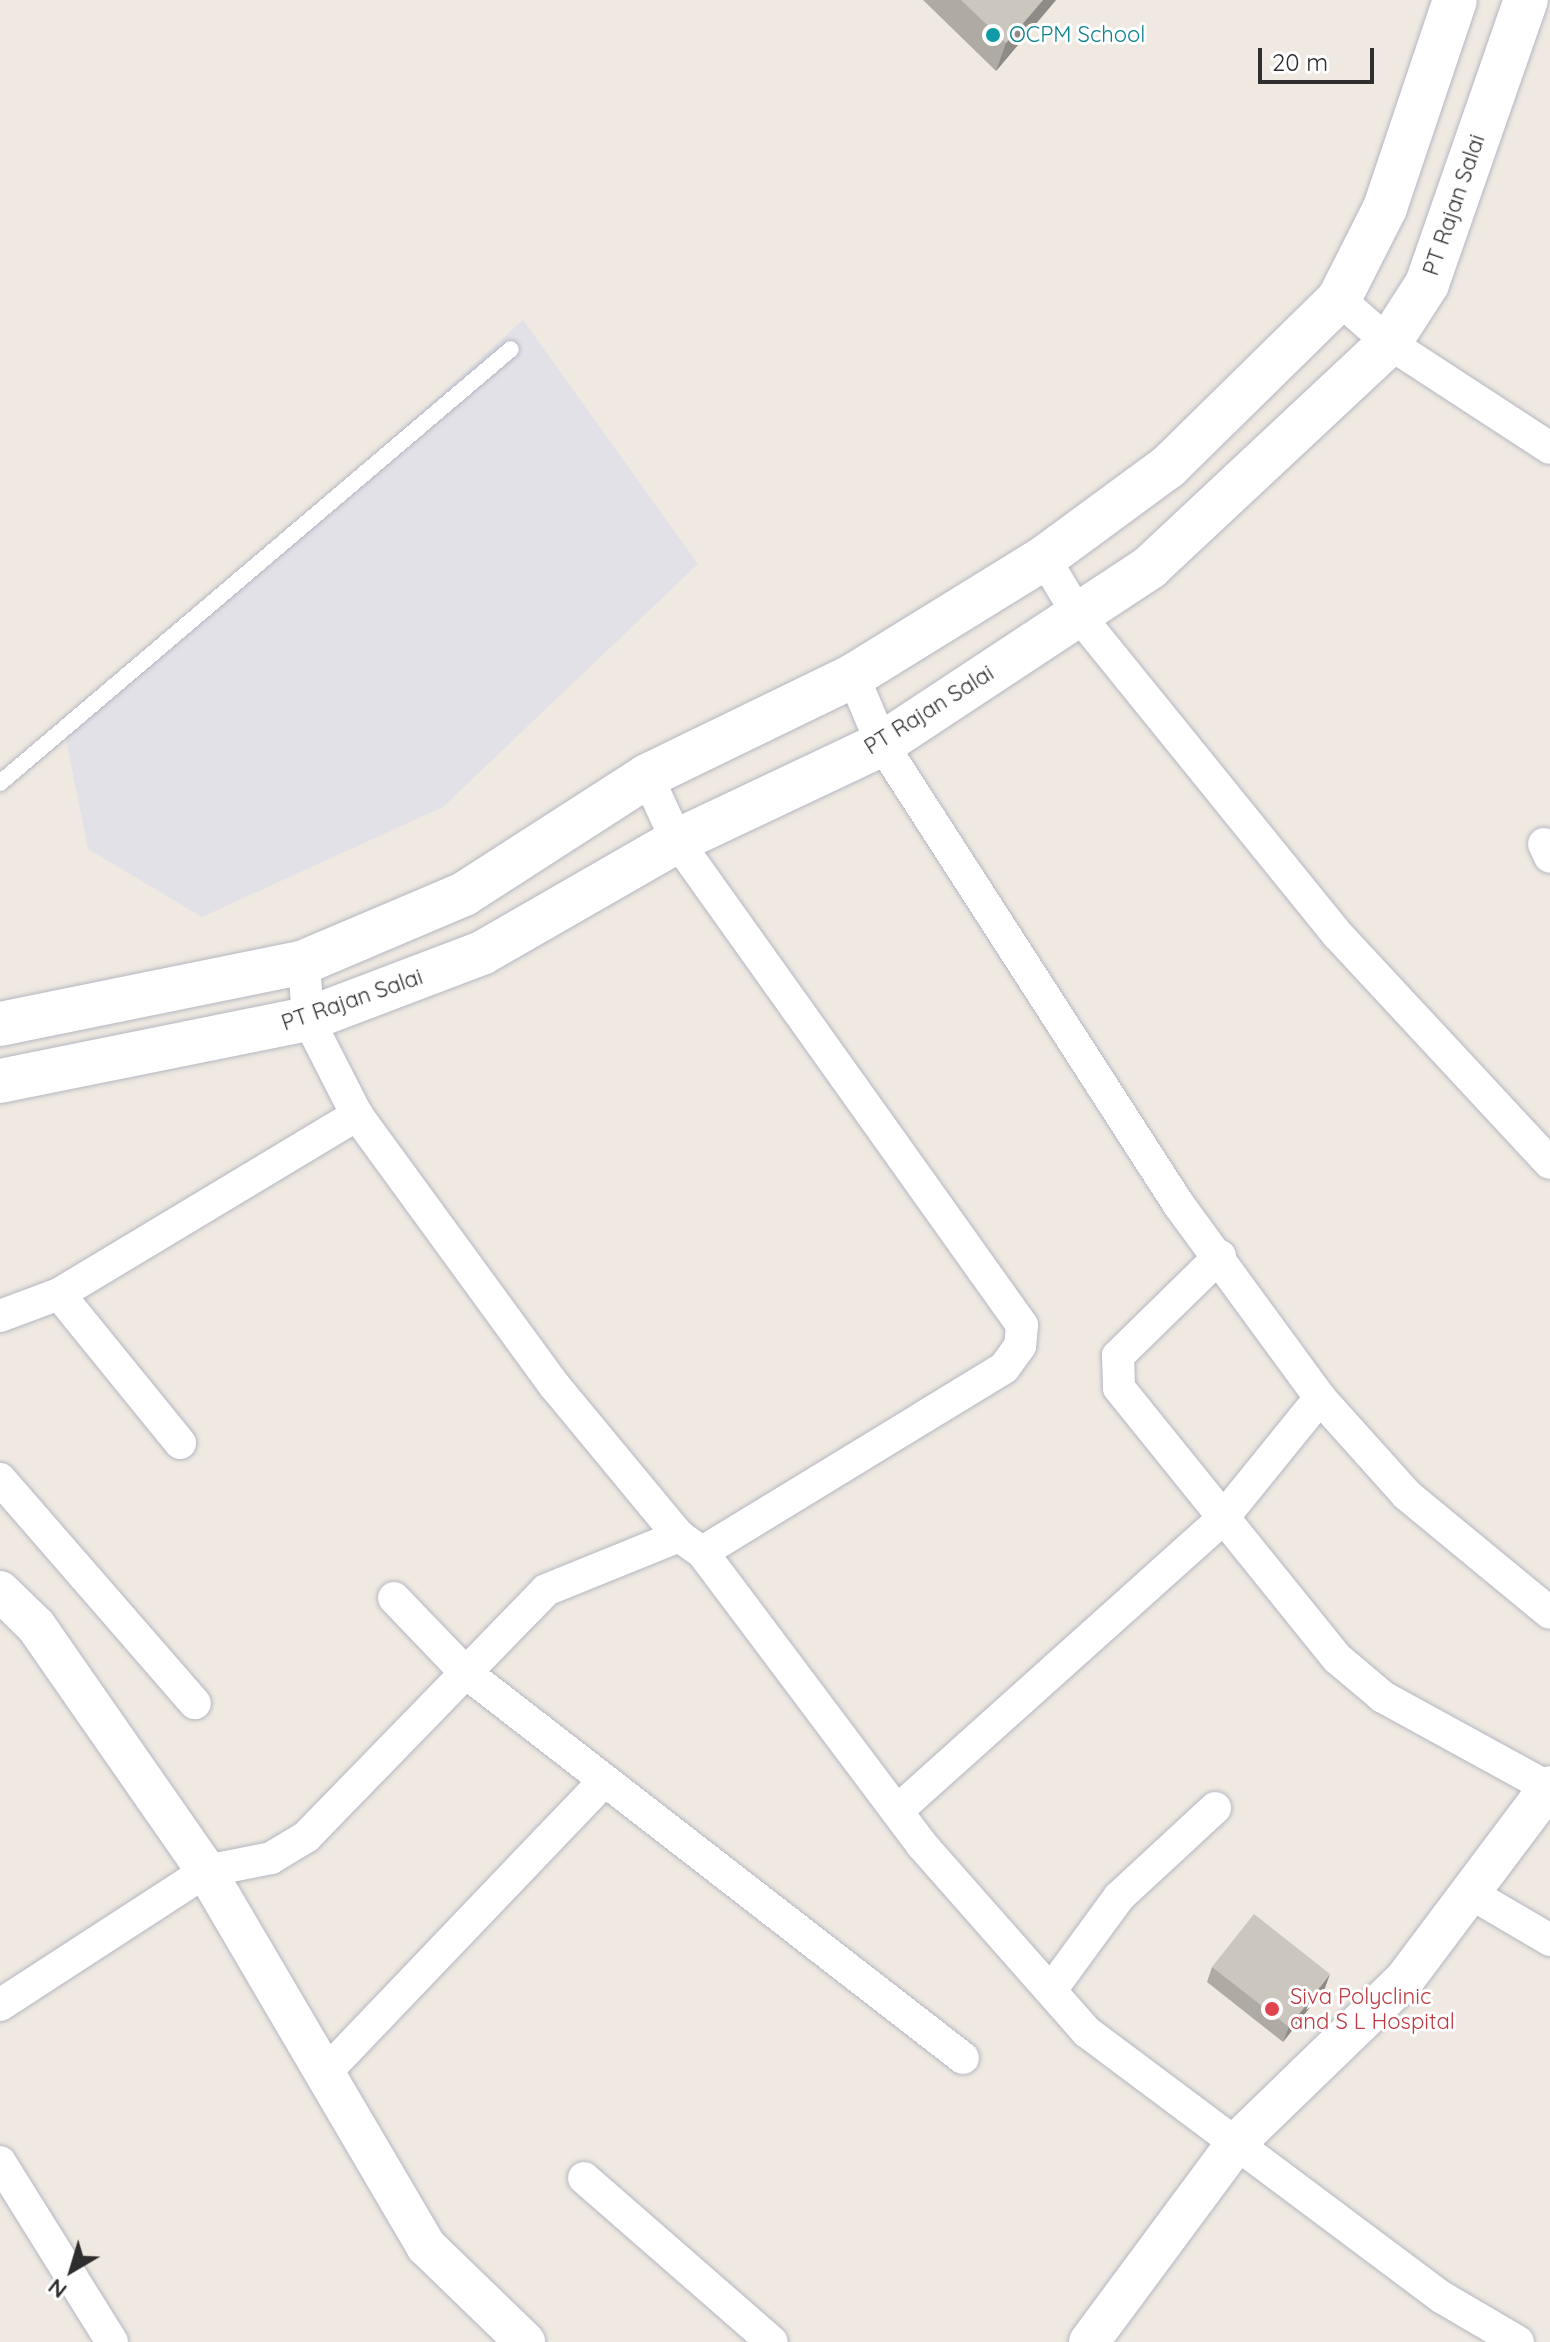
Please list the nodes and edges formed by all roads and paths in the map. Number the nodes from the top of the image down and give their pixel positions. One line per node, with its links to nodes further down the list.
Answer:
1 (1455, 0): 3 (main road)
2 (1526, 0): 4 (main road, PT Rajan Salai)
3 (1339, 299): 4 (street); 7 (main road)
4 (1389, 343): 6 (street); 8 (main road, PT Rajan Salai)
5 (511, 349): 12 (lane)
6 (1550, 448)
7 (1044, 558): 8 (street); 9 (main road)
8 (1077, 613): 10 (main road, PT Rajan Salai); 19 (street)
9 (853, 676): 10 (street); 11 (main road)
10 (882, 744): 13 (main road, PT Rajan Salai); 20 (street)
11 (647, 776): 13 (street); 14 (main road)
12 (0, 783)
13 (677, 841): 15 (main road, PT Rajan Salai); 27 (street)
14 (304, 962): 15 (street); 16 (main road)
15 (308, 1019): 17 (main road, PT Rajan Salai); 18 (street)
16 (0, 1024)
17 (0, 1081)
18 (357, 1115): 21 (street); 27 (street)
19 (1550, 1163)
20 (1220, 1256): 23 (street); 26 (street)
21 (59, 1294): 22 (street); 24 (street)
22 (0, 1316)
23 (1320, 1398): 26 (street); 30 (street)
24 (180, 1443)
25 (0, 1479): 32 (street)
26 (1222, 1519): 34 (street); 36 (street)
27 (691, 1544): 31 (street); 36 (street)
28 (0, 1591): 37 (street)
29 (394, 1598): 31 (street)
30 (1550, 1613)
31 (465, 1672): 33 (street); 37 (street)
32 (195, 1703)
33 (604, 1781): 42 (street); 43 (street)
34 (1549, 1787): 38 (street)
35 (1215, 1808): 40 (street)
36 (897, 1811): 40 (street)
37 (206, 1871): 41 (street); 43 (street)
38 (1470, 1893): 39 (street); 44 (street)
39 (1550, 1940)
40 (1051, 1990): 44 (street)
41 (0, 2005)
42 (963, 2058)
43 (324, 2074): 48 (street)
44 (1238, 2141): 50 (street); 51 (street)
45 (0, 2162): 47 (street)
46 (584, 2178): 49 (street)
47 (112, 2342)
48 (525, 2342)
49 (772, 2342)
50 (1089, 2342)
51 (1518, 2342)

